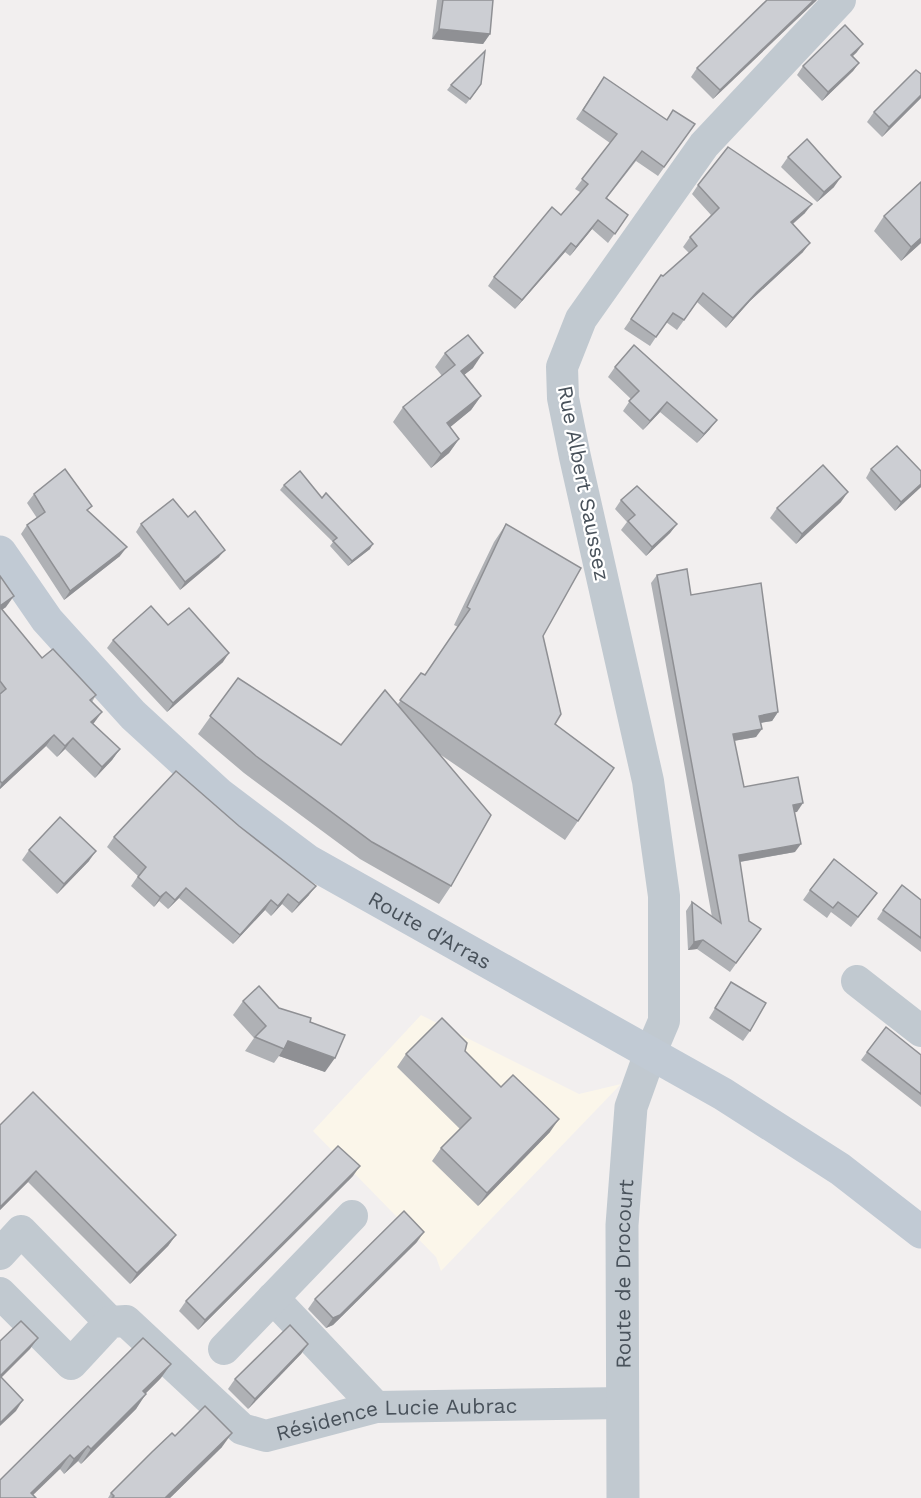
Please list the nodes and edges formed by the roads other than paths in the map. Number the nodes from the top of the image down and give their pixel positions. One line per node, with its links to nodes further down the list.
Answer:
1 (840, 0): 5 (street, Rue Albert Saussez)
2 (0, 552): 5 (main road, Route d'Arras)
3 (857, 981): 4 (street)
4 (921, 1031)
5 (650, 1054): 7 (main road, Route d'Arras); 13 (street, Route de Drocourt)
6 (352, 1216): 10 (street)
7 (921, 1232)
8 (0, 1254): 11 (street, Résidence Lucie Aubrac)
9 (0, 1293): 11 (street)
10 (273, 1298): 12 (street); 14 (street)
11 (110, 1322): 14 (street, Résidence Lucie Aubrac)
12 (224, 1349)
13 (622, 1403): 14 (street, Résidence Lucie Aubrac); 15 (street, Route de Drocourt)
14 (376, 1407)
15 (623, 1498)

